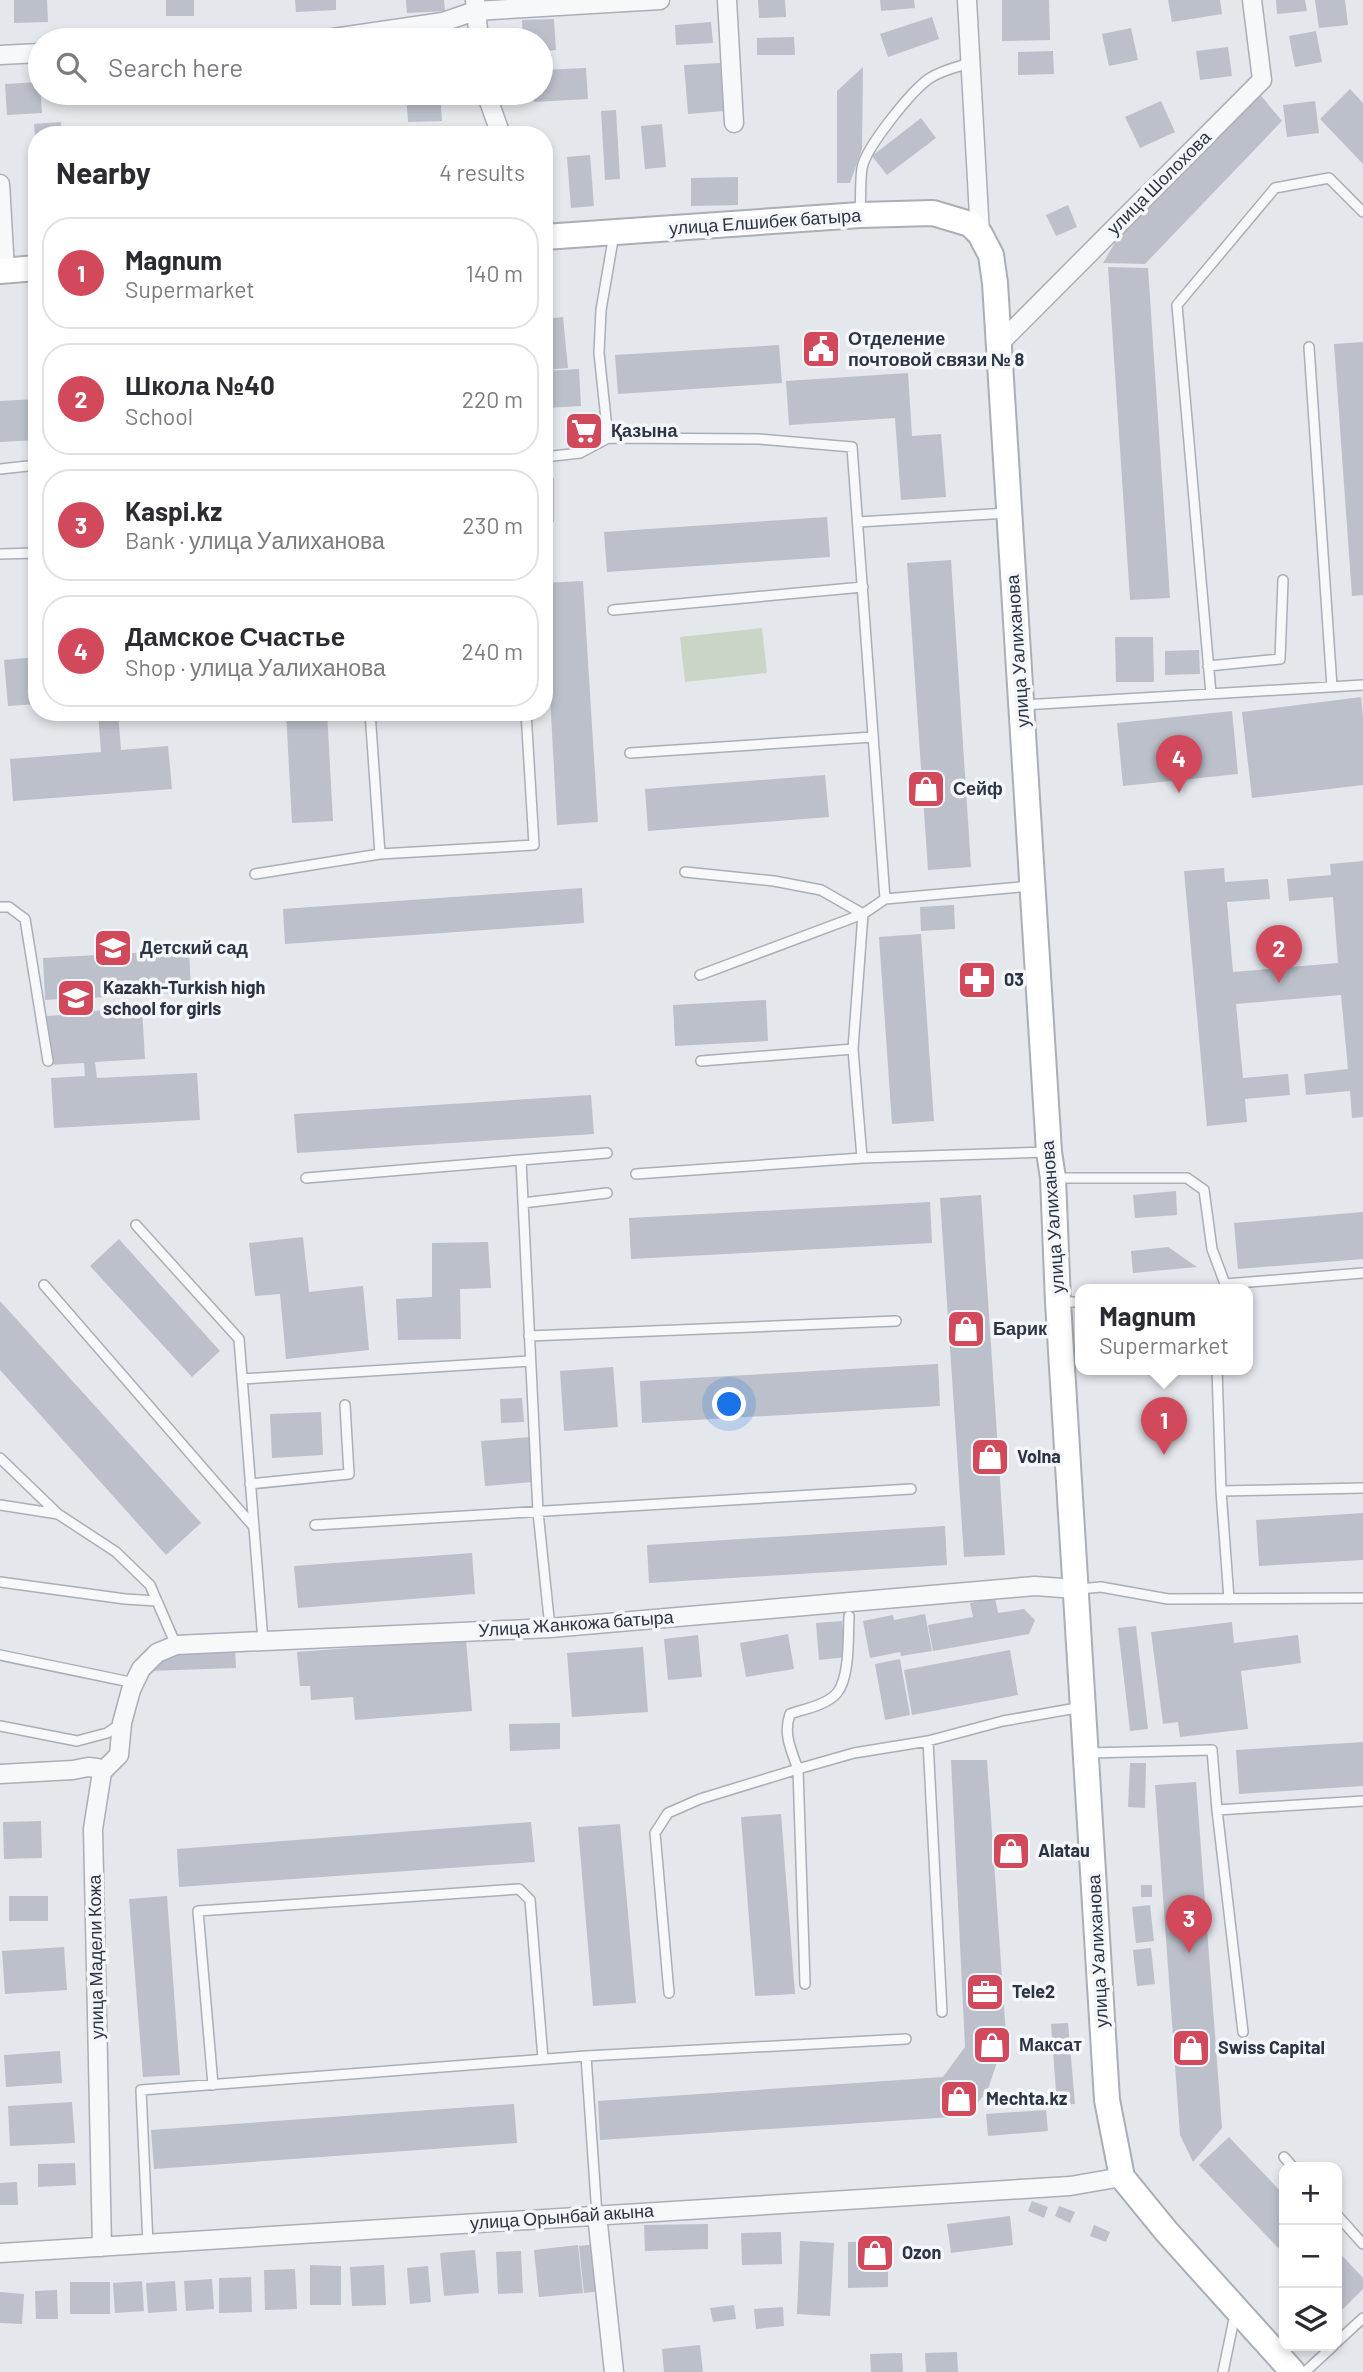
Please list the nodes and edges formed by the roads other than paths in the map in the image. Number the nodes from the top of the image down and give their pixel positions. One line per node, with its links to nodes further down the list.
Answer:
1 (660, 0): 5 (street)
2 (727, 0): 12 (street)
3 (967, 0): 10 (street, улица Уалиханова)
4 (1252, 0): 22 (street, улица Шолохова)
5 (475, 6): 6 (street); 7 (street)
6 (402, 28)
7 (478, 28)
8 (28, 54): 9 (street)
9 (0, 55)
10 (970, 62): 16 (lane); 18 (street, улица Уалиханова)
11 (490, 105): 13 (street)
12 (734, 123)
13 (498, 126)
14 (0, 184): 21 (street)
15 (1363, 212): 35 (lane)
16 (860, 215): 17 (main road, улица Елшибек батыра); 18 (main road, улица Елшибек батыра)
17 (615, 233): 19 (main road, улица Елшибек батыра); 24 (lane)
18 (980, 234): 22 (main road, улица Уалиханова)
19 (553, 236)
20 (28, 269): 21 (main road)
21 (2, 270)
22 (999, 344): 28 (main road, улица Уалиханова)
23 (1309, 347): 37 (lane)
24 (608, 438): 25 (lane); 29 (lane)
25 (553, 456)
26 (28, 466): 27 (lane)
27 (0, 469)
28 (1009, 513): 29 (lane); 39 (main road, улица Уалиханова)
29 (858, 522): 33 (lane)
30 (28, 553): 31 (lane)
31 (0, 554)
32 (1283, 579): 35 (lane)
33 (863, 587): 34 (lane); 42 (lane)
34 (613, 610)
35 (1209, 666): 38 (lane)
36 (1363, 685): 37 (lane)
37 (1332, 687): 38 (lane)
38 (1211, 694): 39 (lane)
39 (1021, 705): 47 (main road, улица Уалиханова)
40 (371, 721): 44 (lane)
41 (527, 721): 44 (lane)
42 (873, 737): 43 (lane); 48 (lane)
43 (630, 753)
44 (380, 854): 46 (lane)
45 (685, 872): 50 (lane)
46 (254, 874)
47 (1032, 885): 48 (lane); 55 (main road, улица Уалиханова)
48 (885, 899): 50 (lane)
49 (0, 907): 53 (lane)
50 (863, 914): 51 (lane); 52 (lane)
51 (700, 975)
52 (853, 1049): 54 (lane); 57 (lane)
53 (48, 1061)
54 (701, 1061)
55 (1049, 1152): 57 (lane); 61 (main road, улица Уалиханова)
56 (607, 1153): 58 (lane)
57 (862, 1158): 59 (lane)
58 (521, 1160): 60 (lane); 63 (lane)
59 (636, 1174)
60 (306, 1178)
61 (1053, 1178): 65 (lane); 67 (main road, улица Уалиханова)
62 (607, 1193): 63 (lane)
63 (523, 1203): 69 (lane)
64 (136, 1225): 72 (lane)
65 (1363, 1273)
66 (44, 1285): 83 (lane)
67 (1069, 1302): 85 (main road, улица Уалиханова)
68 (896, 1321): 69 (lane)
69 (529, 1336): 70 (lane)
70 (530, 1361): 72 (lane); 80 (lane)
71 (1217, 1375): 78 (lane)
72 (242, 1379): 75 (lane)
73 (345, 1405): 75 (lane)
74 (0, 1458): 81 (lane)
75 (250, 1484): 83 (lane)
76 (1363, 1488): 78 (lane)
77 (911, 1489): 80 (lane)
78 (1221, 1491): 87 (lane)
79 (0, 1506): 81 (lane)
80 (538, 1512): 82 (lane); 90 (lane)
81 (58, 1514): 88 (lane)
82 (315, 1525)
83 (254, 1527): 91 (lane)
84 (0, 1582): 88 (lane)
85 (1076, 1589): 87 (lane); 90 (street, Улица Жанкожа батыра); 95 (main road, улица Уалиханова)
86 (1363, 1598): 87 (lane)
87 (1229, 1599)
88 (157, 1601): 92 (lane)
89 (849, 1616): 100 (lane)
90 (550, 1628): 91 (street, Улица Жанкожа батыра)
91 (263, 1641): 92 (street, Улица Жанкожа батыра)
92 (176, 1645): 94 (street, Улица Жанкожа батыра)
93 (0, 1655): 94 (lane)
94 (135, 1683): 96 (street, Улица Жанкожа батыра)
95 (1083, 1707): 98 (lane); 99 (main road, улица Уалиханова)
96 (122, 1723): 97 (lane); 101 (street, Улица Жанкожа батыра)
97 (0, 1726)
98 (929, 1741): 100 (lane); 107 (lane)
99 (1086, 1754): 104 (lane); 115 (main road, улица Уалиханова)
100 (798, 1769): 105 (lane); 106 (lane)
101 (102, 1772): 102 (street); 120 (street, улица Мадели Кожа)
102 (0, 1774)
103 (1363, 1801): 104 (lane)
104 (1217, 1810): 108 (lane)
105 (805, 1984)
106 (669, 1993)
107 (942, 2012)
108 (1242, 2032)
109 (906, 2039): 110 (lane)
110 (586, 2056): 111 (lane); 116 (lane)
111 (543, 2059): 112 (lane); 112 (lane)
112 (214, 2085): 118 (lane)
113 (1284, 2157): 114 (lane)
114 (1288, 2162)
115 (1122, 2176): 116 (street, улица Орынбай акына); 122 (main road, улица Уалиханова)
116 (597, 2215): 118 (street, улица Орынбай акына); 126 (street)
117 (1342, 2221): 119 (lane)
118 (148, 2244): 120 (street, улица Орынбай акына)
119 (1363, 2244)
120 (102, 2247): 121 (street, улица Орынбай акына)
121 (0, 2253)
122 (1236, 2309): 127 (lane); 128 (main road, улица Уалиханова)
123 (1363, 2318): 124 (lane)
124 (1342, 2338)
125 (1328, 2351): 129 (lane)
126 (614, 2372)
127 (1223, 2372)
128 (1293, 2372)
129 (1305, 2372)

